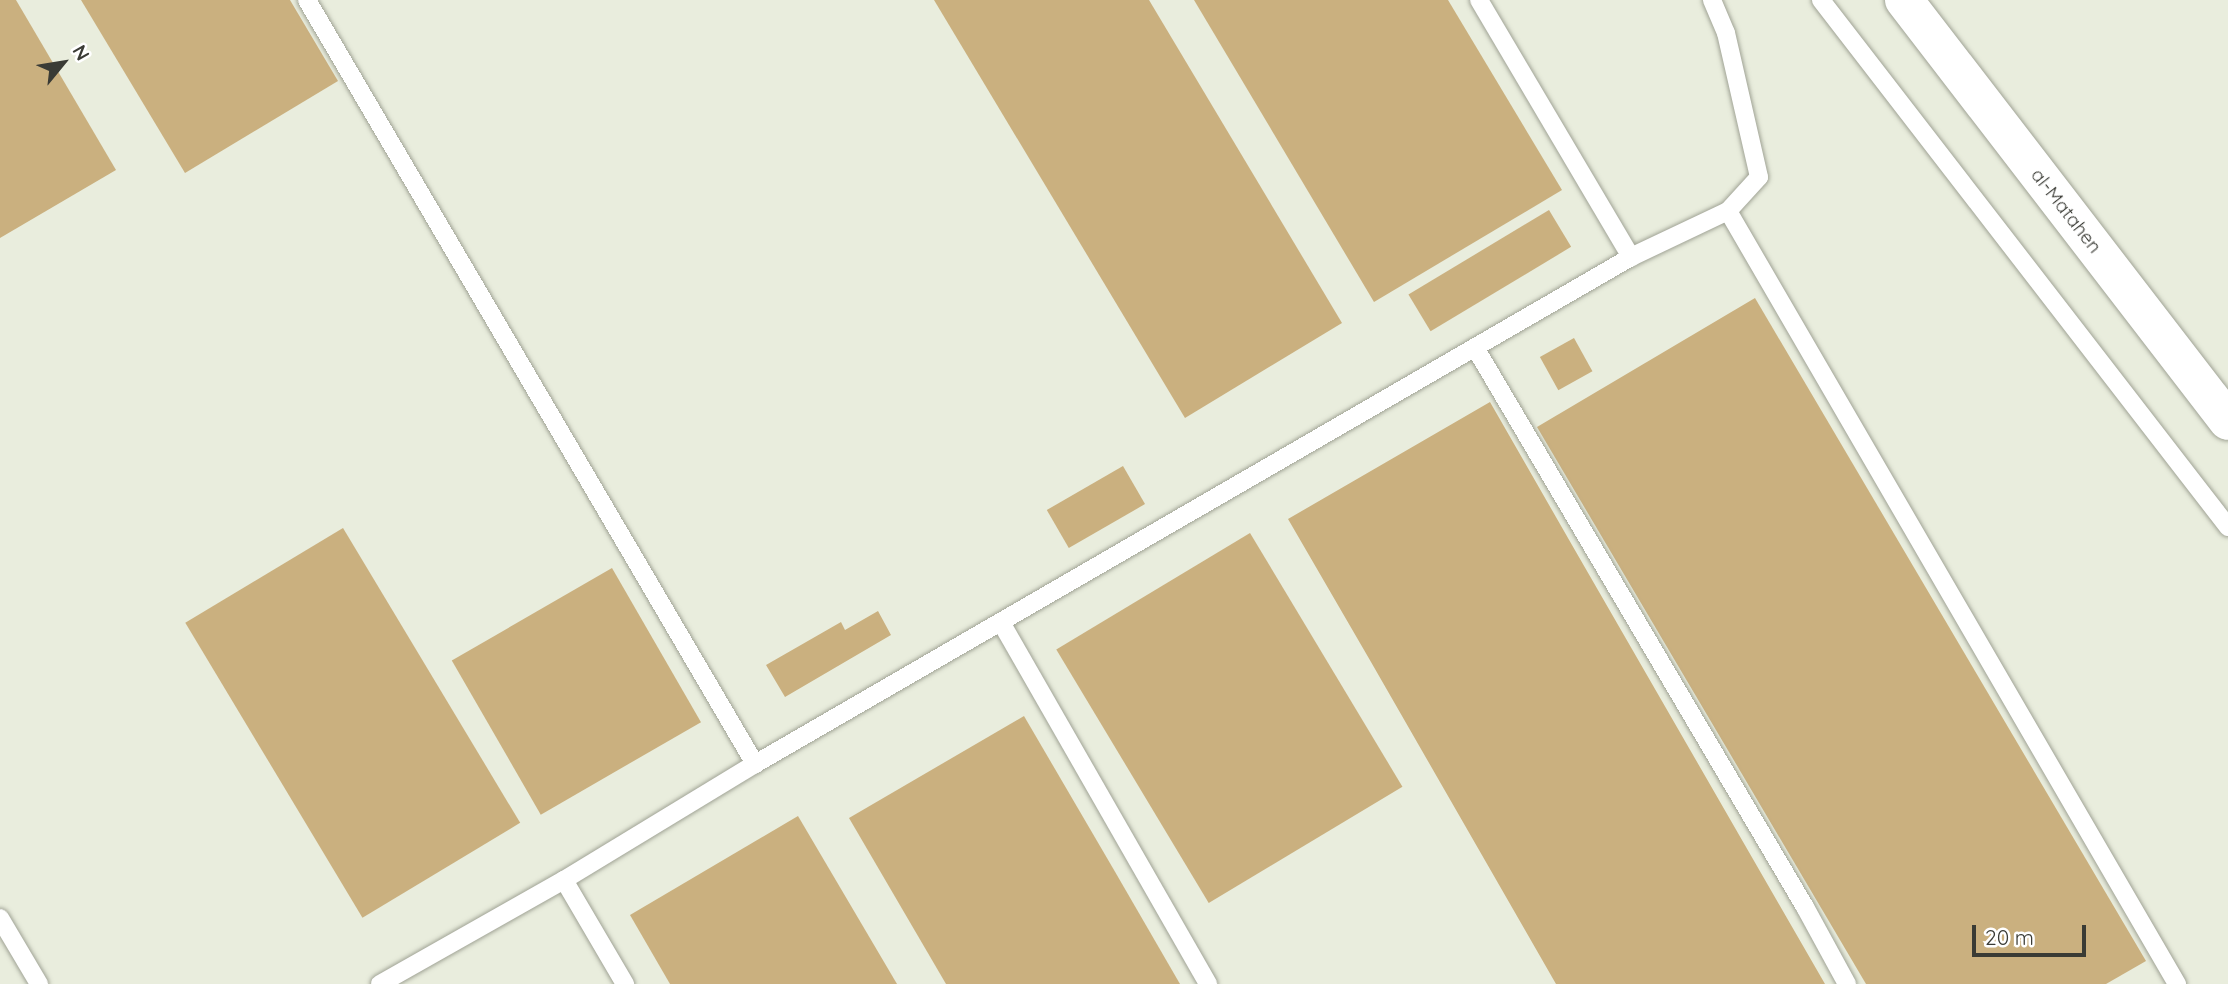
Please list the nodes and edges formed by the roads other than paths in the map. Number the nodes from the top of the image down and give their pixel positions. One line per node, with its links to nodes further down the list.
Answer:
1 (307, 0): 12 (lane)
2 (1479, 0): 7 (lane)
3 (1712, 0): 6 (lane)
4 (1821, 0): 10 (lane)
5 (1904, 0): 9 (main road, al-Matahen)
6 (1728, 211): 7 (lane); 20 (lane)
7 (1631, 257): 8 (lane)
8 (1476, 349): 11 (lane); 19 (lane)
9 (2228, 421)
10 (2228, 527)
11 (1002, 624): 12 (lane); 18 (lane)
12 (755, 764): 13 (lane)
13 (564, 880): 16 (lane); 17 (lane)
14 (0, 918): 15 (lane)
15 (39, 984)
16 (380, 984)
17 (625, 984)
18 (1208, 984)
19 (1847, 984)
20 (2177, 984)

